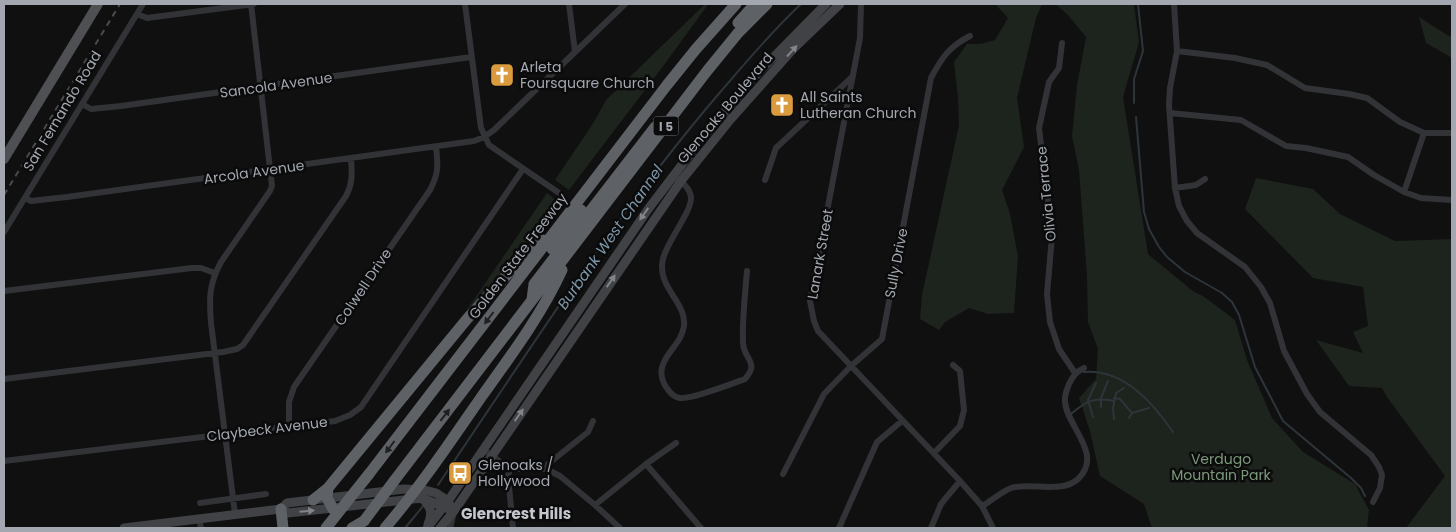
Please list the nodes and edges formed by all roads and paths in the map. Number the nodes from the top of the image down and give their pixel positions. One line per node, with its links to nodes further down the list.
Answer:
1 (98, 4): 30 (main road, San Fernando Road)
2 (143, 4): 15 (street, San Fernando Road)
3 (252, 4): 15 (street); 22 (street)
4 (464, 4): 20 (street)
5 (569, 4): 19 (street)
6 (625, 4): 19 (street)
7 (736, 4): 41 (highway, Golden State Freeway / I 5)
8 (745, 4): 46 (highway)
9 (755, 4): 48 (highway)
10 (767, 4): 43 (highway, I 5)
11 (826, 4): 33 (main road, Glenoaks Boulevard)
12 (840, 4): 33 (main road, Glenoaks Boulevard, one-way to 12)
13 (861, 4): 21 (street, Lanark Street)
14 (1174, 4): 18 (street)
15 (137, 14): 23 (street, San Fernando Road)
16 (970, 36): 53 (street, Sully Drive)
17 (1062, 43): 55 (street, Olivia Terrace)
18 (1177, 51): 24 (street); 25 (street)
19 (575, 52): 27 (street)
20 (472, 57): 22 (street, Sancola Avenue); 27 (street)
21 (852, 77): 35 (street); 53 (street, Lanark Street)
22 (262, 87): 23 (street, Sancola Avenue); 32 (street)
23 (82, 104): 39 (street, San Fernando Road)
24 (1170, 113): 36 (street); 37 (street)
25 (1424, 133): 26 (street); 37 (street)
26 (1452, 133)
27 (484, 137): 28 (street, Arcola Avenue); 31 (street)
28 (436, 147): 29 (street, Arcola Avenue); 59 (street, Colwell Drive)
29 (351, 158): 32 (street, Arcola Avenue); 49 (street)
30 (4, 159)
31 (523, 169): 38 (street); 59 (street, Claybeck Avenue)
32 (272, 170): 39 (street, Arcola Avenue); 45 (street)
33 (677, 178): 44 (street); 50 (main road, Glenoaks Boulevard, one-way to 50); 51 (main road, Glenoaks Boulevard, one-way to 33)
34 (1205, 179): 36 (street)
35 (765, 180)
36 (1175, 188): 79 (street)
37 (1404, 192): 40 (street)
38 (562, 195)
39 (25, 198): 42 (street, San Fernando Road)
40 (1452, 200)
41 (556, 229): 46 (highway, Golden State Freeway / I 5); 75 (highway)
42 (4, 232)
43 (570, 253): 48 (highway, I 5); 66 (highway)
44 (747, 271)
45 (215, 273): 47 (street); 49 (street)
46 (519, 280): 90 (highway, Golden State Freeway / I 5, one-way to 90, bridge)
47 (4, 291)
48 (532, 302): 87 (highway, I 5, one-way to 48, bridge)
49 (216, 353): 56 (street); 60 (street)
50 (549, 354): 51 (main road); 62 (main road, Glenoaks Boulevard)
51 (557, 360): 62 (main road, Glenoaks Boulevard, one-way to 51)
52 (953, 365): 63 (street)
53 (851, 366): 58 (street, Lanark Street); 69 (street, Sully Drive)
54 (1084, 368): 55 (street)
55 (1075, 373): 82 (street)
56 (4, 379)
57 (593, 421): 68 (street)
58 (902, 421): 63 (street, Lanark Street); 99 (street)
59 (289, 426): 60 (street, Claybeck Avenue)
60 (225, 434): 64 (street, Claybeck Avenue); 74 (street)
61 (676, 443): 65 (street)
62 (487, 453): 67 (street); 80 (main road, Glenoaks Boulevard); 84 (main road, Glenoaks Boulevard)
63 (934, 453): 70 (street, Lanark Street)
64 (4, 461)
65 (646, 464): 81 (street); 98 (street)
66 (433, 465): 71 (main road); 73 (highway)
67 (510, 469): 68 (street); 96 (street)
68 (546, 469): 81 (street)
69 (782, 474)
70 (960, 481): 82 (street, Lanark Street); 100 (street)
71 (436, 493): 73 (main road); 80 (main road)
72 (266, 494): 74 (street)
73 (419, 494): 75 (main road); 77 (highway); 80 (main road); 93 (main road)
74 (233, 498): 78 (street); 85 (street)
75 (329, 498): 76 (highway); 77 (main road); 83 (main road, one-way to 75)
76 (313, 500): 83 (main road)
77 (408, 500): 92 (highway)
78 (200, 502)
79 (1373, 502)
80 (446, 504): 84 (main road); 93 (main road, Glenoaks Boulevard)
81 (595, 505): 97 (street)
82 (982, 506): 101 (street, Lanark Street)
83 (281, 509): 85 (main road); 89 (highway)
84 (454, 511): 94 (main road, Glenoaks Boulevard); 95 (street)
85 (235, 514): 86 (main road)
86 (200, 524): 88 (main road)
87 (361, 524): 91 (highway)
88 (124, 528)
89 (283, 528)
90 (326, 528)
91 (352, 528)
92 (385, 528)
93 (426, 528)
94 (440, 528)
95 (450, 528)
96 (513, 528)
97 (620, 528)
98 (701, 528)
99 (839, 528)
100 (931, 528)
101 (993, 528)

